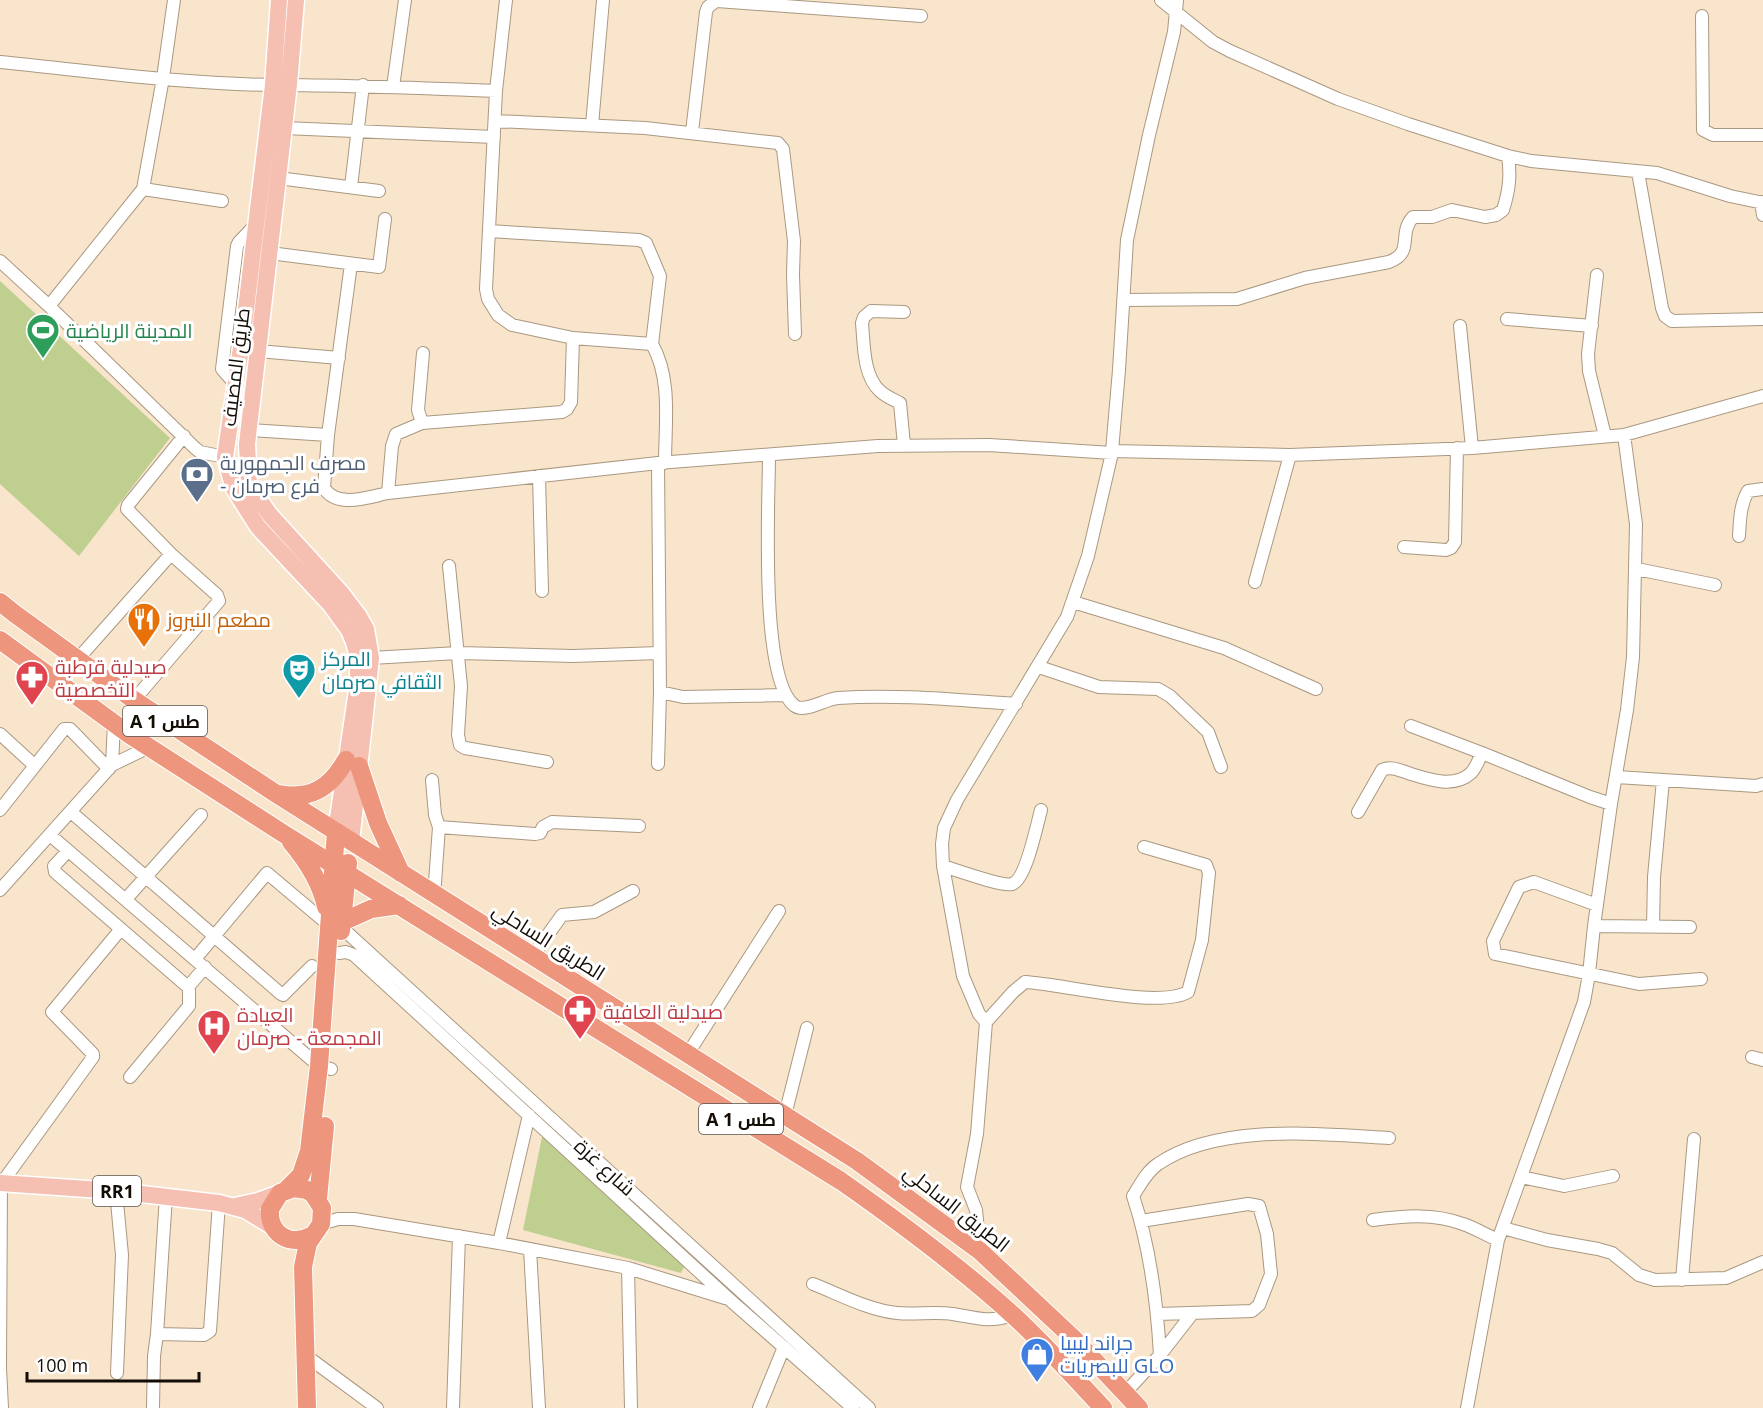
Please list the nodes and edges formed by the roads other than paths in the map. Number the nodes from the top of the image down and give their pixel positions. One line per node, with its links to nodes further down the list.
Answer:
1 (174, 0): 14 (street)
2 (279, 0): 15 (main road, طريق المصيف)
3 (296, 0): 15 (main road, طريق المصيف)
4 (405, 0): 17 (street)
5 (506, 0): 18 (street)
6 (603, 0): 20 (street)
7 (717, 0): 11 (street); 23 (street)
8 (1161, 0): 10 (street)
9 (1177, 0): 10 (street)
10 (1176, 14): 26 (street); 40 (street)
11 (921, 16)
12 (1702, 16): 24 (street)
13 (0, 62): 14 (street)
14 (163, 78): 15 (street); 30 (street)
15 (281, 84): 16 (street); 21 (main road, طريق المصيف); 66 (main road, طريق المصيف)
16 (363, 86): 17 (street); 22 (street)
17 (393, 87): 18 (street)
18 (496, 91): 19 (street)
19 (495, 121): 20 (street); 25 (street)
20 (592, 125): 23 (street)
21 (284, 128): 22 (street); 28 (main road, طريق المصيف)
22 (358, 130): 25 (street); 29 (street)
23 (692, 132): 47 (street)
24 (1763, 135)
25 (494, 137): 35 (street)
26 (1508, 156): 27 (street); 40 (street)
27 (1638, 172): 33 (street); 44 (street)
28 (278, 178): 29 (street); 36 (main road, طريق المصيف)
29 (351, 187): 31 (street)
30 (143, 189): 32 (street); 41 (street)
31 (379, 190)
32 (222, 201)
33 (1762, 207)
34 (385, 219): 38 (street)
35 (489, 231): 48 (street); 49 (street)
36 (270, 253): 38 (street); 50 (main road, طريق المصيف)
37 (0, 261): 41 (street)
38 (351, 264): 52 (street)
39 (1597, 275): 46 (street)
40 (1123, 300): 63 (street)
41 (49, 306): 58 (street)
42 (904, 312): 60 (street)
43 (1507, 319): 46 (street)
44 (1763, 320)
45 (1460, 326): 62 (street)
46 (1592, 326): 59 (street)
47 (795, 334)
48 (573, 338): 49 (street); 54 (street)
49 (652, 344): 67 (street)
50 (258, 351): 52 (street); 55 (main road, طريق المصيف)
51 (423, 353): 54 (street)
52 (339, 358): 56 (street)
53 (1763, 396): 57 (street)
54 (422, 423): 70 (street)
55 (249, 430): 56 (street); 84 (main road, طريق المصيف)
56 (328, 435): 70 (street)
57 (1624, 435): 59 (street); 75 (street)
58 (184, 436): 66 (street); 73 (street)
59 (1605, 436): 62 (street)
60 (904, 445): 63 (street); 64 (street)
61 (1458, 448): 62 (street); 65 (street); 72 (street)
62 (1472, 448)
63 (1112, 452): 65 (street); 80 (street)
64 (769, 455): 67 (street); 89 (street)
65 (1290, 455): 76 (street)
66 (225, 457): 98 (main road, طريق المصيف)
67 (662, 463): 68 (street); 83 (street)
68 (539, 476): 70 (street); 78 (street)
69 (1763, 489): 71 (street)
70 (388, 493)
71 (1739, 536)
72 (1404, 547)
73 (171, 554): 85 (street); 90 (street)
74 (449, 566): 82 (street)
75 (1636, 569): 77 (street); 103 (street)
76 (1255, 582)
77 (1715, 585)
78 (542, 591)
79 (0, 602): 85 (highway, الطريق الساحلي / A 1 طس)
80 (1073, 602): 86 (street); 87 (street)
81 (2, 645): 92 (highway, A 1 طس)
82 (458, 653): 83 (street); 84 (street); 97 (street)
83 (658, 653): 88 (street)
84 (371, 658): 98 (main road, طريق المصيف)
85 (77, 660): 90 (highway, الطريق الساحلي / A 1 طس)
86 (1039, 667): 91 (street); 102 (street)
87 (1316, 689)
88 (660, 692): 89 (street); 99 (street)
89 (786, 695): 91 (street)
90 (134, 700): 107 (highway, الطريق الساحلي / A 1 طس)
91 (1016, 704): 121 (street)
92 (114, 723): 95 (highway, A 1 طس); 101 (street)
93 (1411, 726): 96 (street)
94 (0, 734): 100 (street)
95 (149, 747): 101 (street); 116 (highway, A 1 طس)
96 (1482, 753): 108 (street); 112 (street)
97 (547, 762)
98 (353, 763): 107 (highway); 118 (main road, طريق المصيف); 123 (highway)
99 (658, 764)
100 (34, 765): 101 (street); 109 (street)
101 (111, 767): 111 (street)
102 (1221, 767)
103 (1617, 777): 105 (street); 108 (street)
104 (432, 780): 115 (street)
105 (1663, 780): 106 (street); 134 (street)
106 (1763, 784)
107 (274, 793): 118 (highway, الطريق الساحلي / A 1 طس)
108 (1611, 804): 130 (street)
109 (0, 810)
110 (1041, 810): 121 (street)
111 (71, 812): 117 (street); 124 (street)
112 (1358, 812)
113 (201, 815): 124 (street)
114 (639, 826): 115 (street)
115 (439, 827): 127 (street)
116 (284, 834): 122 (highway, A 1 طس); 132 (highway)
117 (50, 835): 120 (street); 125 (street)
118 (343, 837): 122 (highway); 123 (highway, الطريق الساحلي / A 1 طس)
119 (1144, 847): 145 (street)
120 (68, 851): 128 (street); 136 (street)
121 (944, 866): 145 (street)
122 (340, 867): 129 (highway, A 1 طس); 132 (highway)
123 (401, 873): 127 (highway, الطريق الساحلي / A 1 طس)
124 (145, 876): 128 (street); 137 (street)
125 (0, 890)
126 (633, 891): 139 (street)
127 (434, 896): 139 (highway, الطريق الساحلي / A 1 طس)
128 (126, 899): 140 (street)
129 (399, 905): 132 (highway); 181 (highway, A 1 طس)
130 (1597, 905): 133 (street); 142 (street)
131 (779, 911): 147 (street)
132 (337, 925): 137 (street, شارع غزة); 138 (highway); 148 (highway); 177 (street, شارع غزة)
133 (1594, 926): 134 (street); 142 (street)
134 (1653, 927): 135 (street)
135 (1690, 927)
136 (121, 929): 144 (street); 156 (street)
137 (214, 936): 140 (street); 141 (street)
138 (339, 953): 148 (highway); 150 (street, شارع غزة)
139 (532, 957): 147 (highway, الطريق الساحلي / A 1 طس)
140 (200, 963): 144 (street); 148 (street)
141 (312, 966)
142 (1589, 974): 143 (street); 155 (street)
143 (1701, 979)
144 (189, 986): 149 (street)
145 (986, 1022): 172 (street)
146 (807, 1028): 151 (street)
147 (687, 1055): 151 (highway, الطريق الساحلي / A 1 طس)
148 (325, 1067): 158 (highway); 160 (highway)
149 (130, 1077)
150 (530, 1115): 170 (street); 178 (street, شارع غزة)
151 (785, 1115): 172 (highway, الطريق الساحلي / A 1 طس)
152 (1389, 1138): 164 (street)
153 (1695, 1139): 175 (street)
154 (1613, 1176): 155 (street)
155 (1521, 1177): 165 (street)
156 (0, 1184): 157 (main road, RR1); 190 (street)
157 (116, 1191): 159 (main road, RR1); 188 (street)
158 (284, 1191): 160 (highway); 161 (main road); 167 (highway)
159 (166, 1196): 161 (main road, RR1); 182 (street)
160 (319, 1201): 162 (street); 166 (highway)
161 (226, 1204): 167 (main road); 182 (street)
162 (354, 1219): 166 (street); 168 (street)
163 (1373, 1220): 169 (street)
164 (1141, 1221): 179 (street); 180 (street)
165 (1503, 1228): 169 (street); 175 (street)
166 (316, 1230): 167 (highway); 185 (highway)
167 (279, 1233): 192 (highway)
168 (459, 1236): 170 (street); 195 (street)
169 (1498, 1240): 203 (street)
170 (499, 1243): 171 (street)
171 (530, 1250): 174 (street); 196 (street)
172 (980, 1251): 183 (highway, الطريق الساحلي / A 1 طس)
173 (1763, 1262): 175 (street)
174 (628, 1268): 178 (street); 197 (street)
175 (1683, 1280)
176 (813, 1284): 181 (street)
177 (746, 1295): 178 (street); 200 (street, شارع غزة)
178 (730, 1300): 184 (street, شارع غزة)
179 (1158, 1314): 180 (street); 187 (street)
180 (1192, 1314): 187 (street)
181 (1012, 1315): 186 (highway, A 1 طس)
182 (157, 1334): 191 (street)
183 (1073, 1338): 186 (highway); 189 (highway, الطريق الساحلي / A 1 طس)
184 (783, 1347): 198 (street); 199 (street, شارع غزة)
185 (305, 1355): 193 (highway); 194 (street)
186 (1055, 1356): 201 (highway, A 1 طس)
187 (1160, 1356): 189 (street)
188 (117, 1373)
189 (1125, 1393): 202 (highway, الطريق الساحلي / A 1 طس)
190 (2, 1408)
191 (153, 1408)
192 (299, 1408)
193 (307, 1408)
194 (377, 1408)
195 (453, 1408)
196 (539, 1408)
197 (631, 1408)
198 (759, 1408)
199 (853, 1408)
200 (869, 1408)
201 (1103, 1408)
202 (1139, 1408)
203 (1467, 1408)

